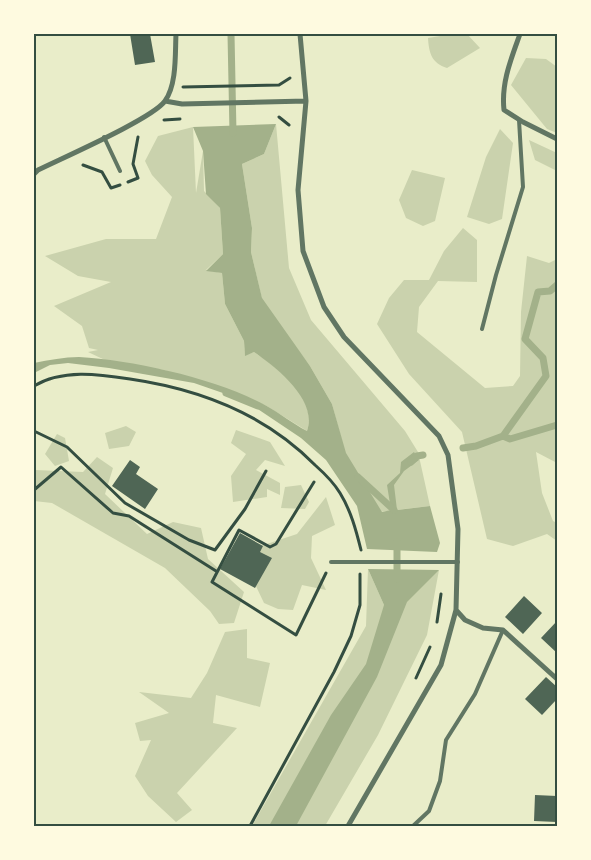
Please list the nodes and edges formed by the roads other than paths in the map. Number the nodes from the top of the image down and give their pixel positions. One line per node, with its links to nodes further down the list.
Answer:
1 (176, 34): 4 (street)
2 (300, 34): 5 (street)
3 (520, 34): 6 (street)
4 (165, 101): 5 (street); 7 (street)
5 (306, 101): 13 (street)
6 (519, 120): 8 (street); 11 (lane)
7 (104, 137): 9 (lane); 10 (street)
8 (557, 139)
9 (120, 171)
10 (34, 174)
11 (482, 329)
12 (331, 562): 13 (lane)
13 (458, 562): 14 (street)
14 (456, 610): 15 (street); 17 (street)
15 (503, 630): 16 (street); 18 (lane)
16 (557, 679)
17 (348, 826)
18 (413, 826)

